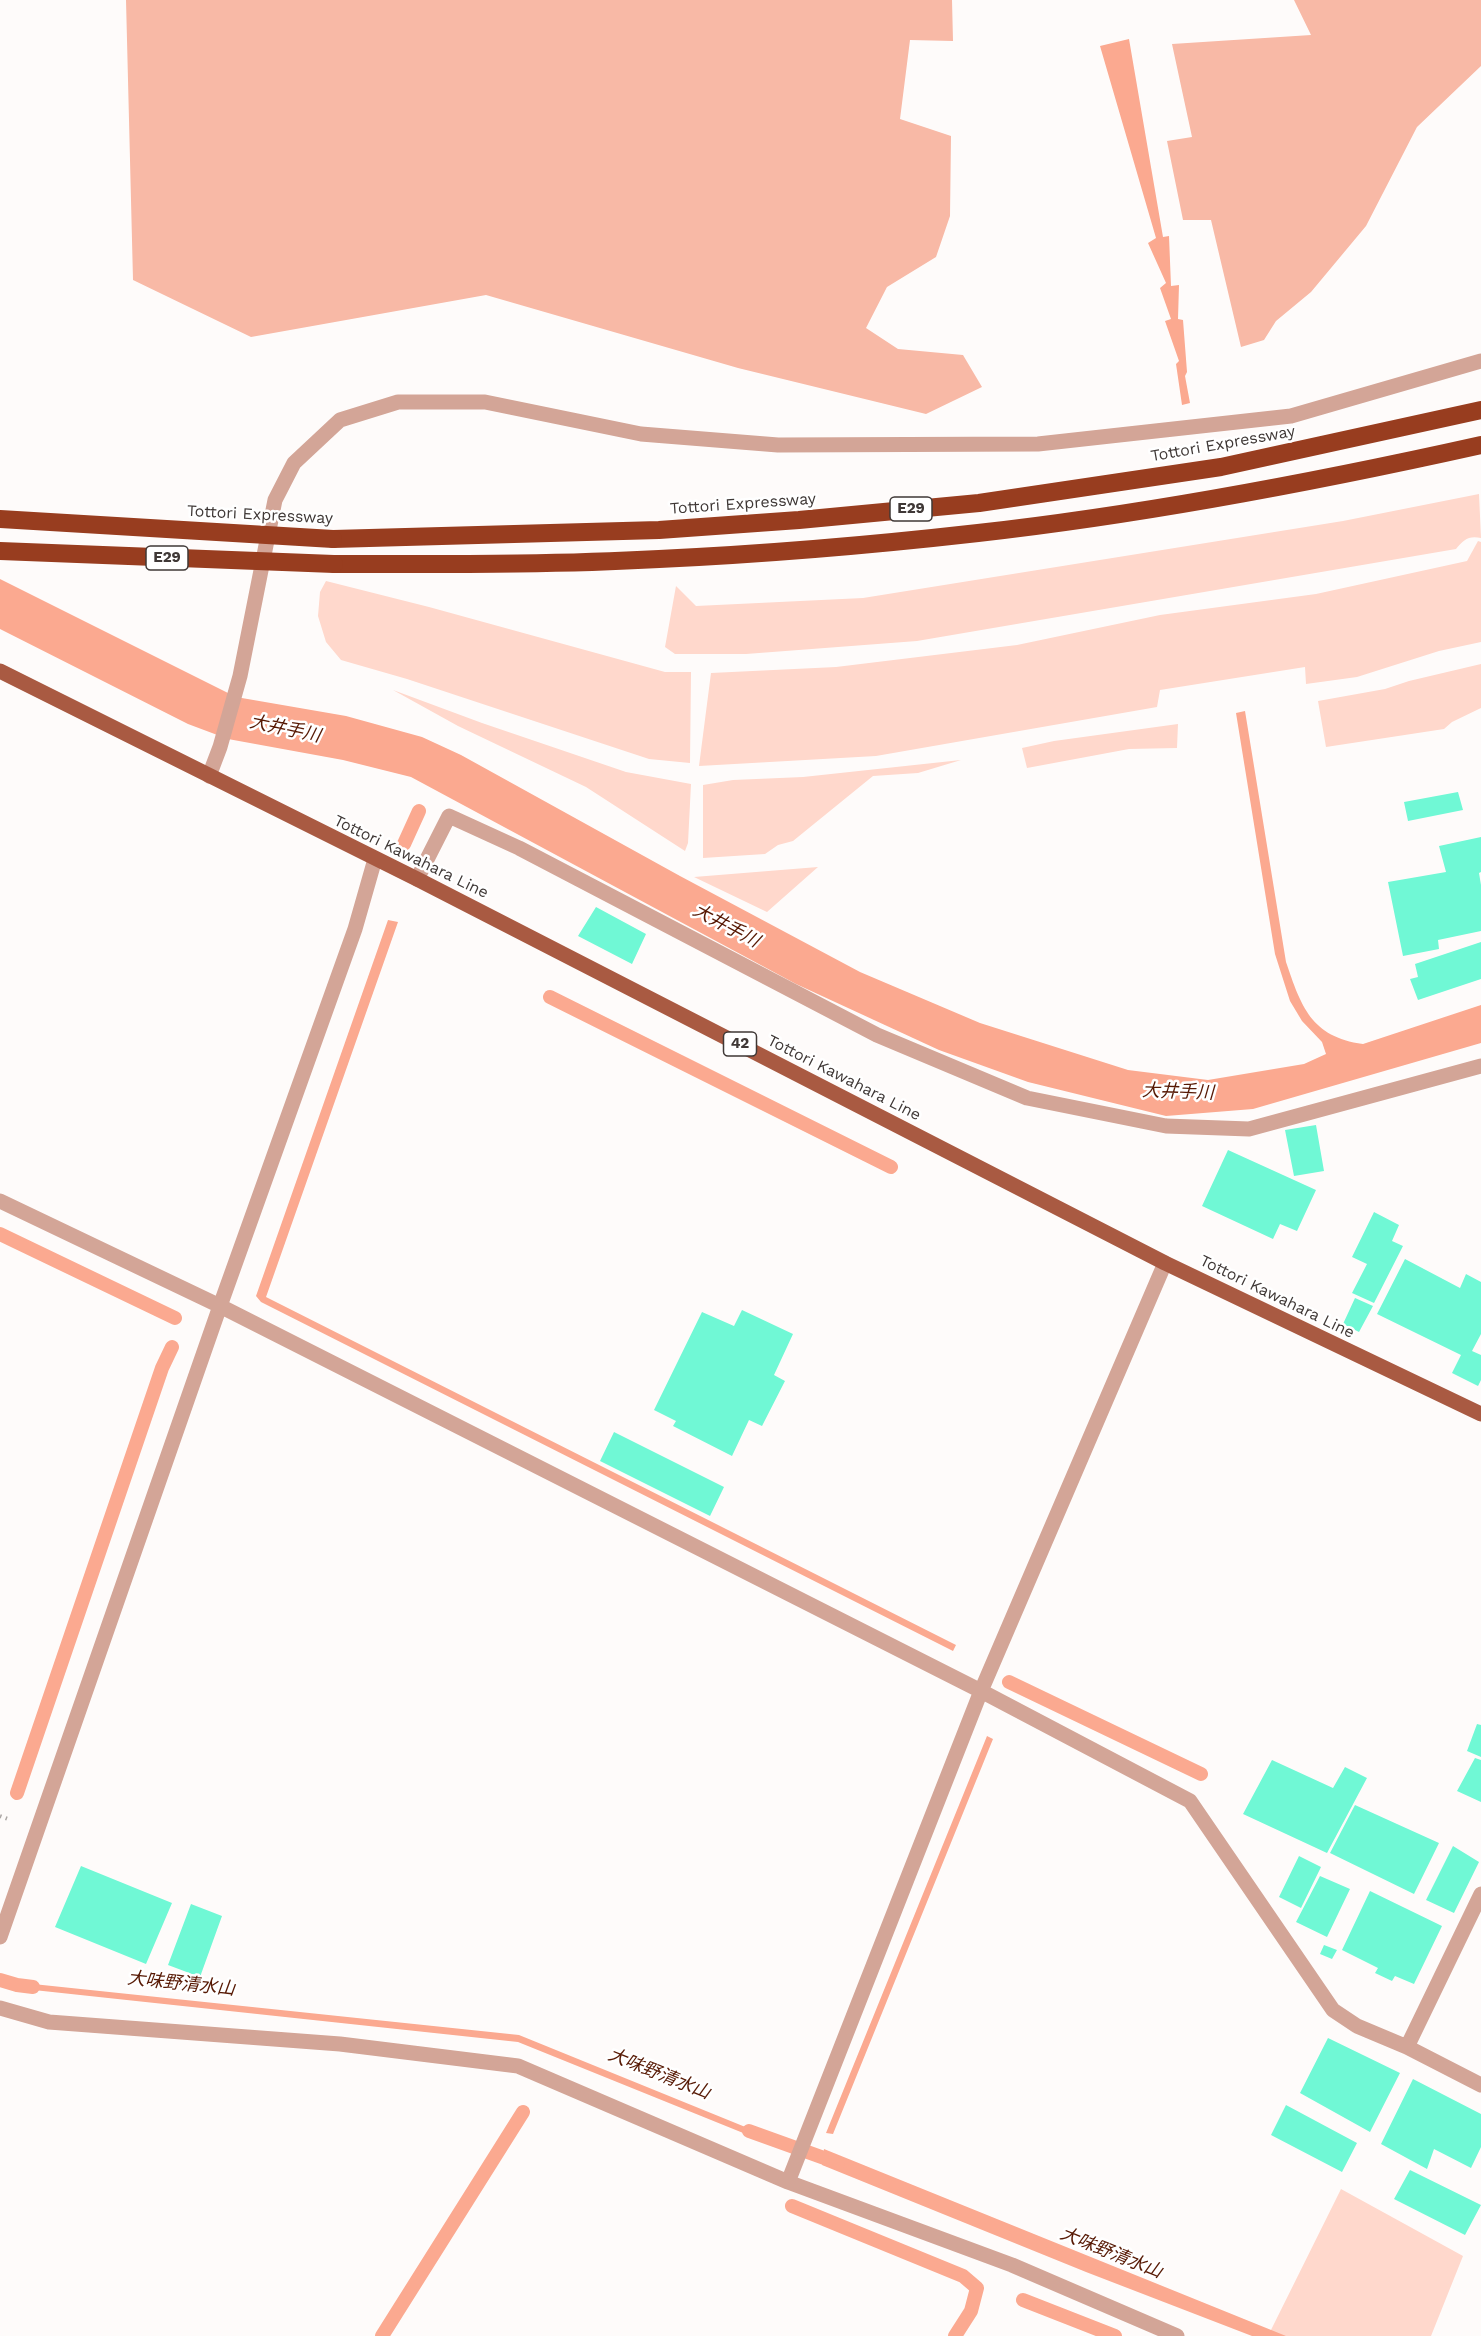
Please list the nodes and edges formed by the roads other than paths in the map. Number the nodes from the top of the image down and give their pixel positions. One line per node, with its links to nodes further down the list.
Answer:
1 (1481, 361): 7 (street)
2 (1481, 410): 4 (highway, Tottori Expressway / E29, bridge)
3 (1481, 445): 5 (highway, E29, bridge)
4 (0, 519)
5 (0, 551)
6 (0, 671): 7 (main road, Tottori Kawahara Line / 42)
7 (209, 776): 8 (main road, Tottori Kawahara Line / 42)
8 (375, 859): 9 (main road, Tottori Kawahara Line / 42); 13 (street)
9 (417, 879): 10 (street); 12 (main road, Tottori Kawahara Line / 42)
10 (1481, 1066)
11 (0, 1201): 13 (street)
12 (1165, 1263): 14 (main road, Tottori Kawahara Line / 42); 15 (street)
13 (220, 1306): 15 (street); 17 (street)
14 (1481, 1414)
15 (981, 1691): 19 (street); 21 (street)
16 (1481, 1894): 19 (street)
17 (0, 1937)
18 (0, 2008): 21 (street)
19 (1407, 2047): 20 (street)
20 (1481, 2085)
21 (788, 2182): 22 (street)
22 (1177, 2336)

